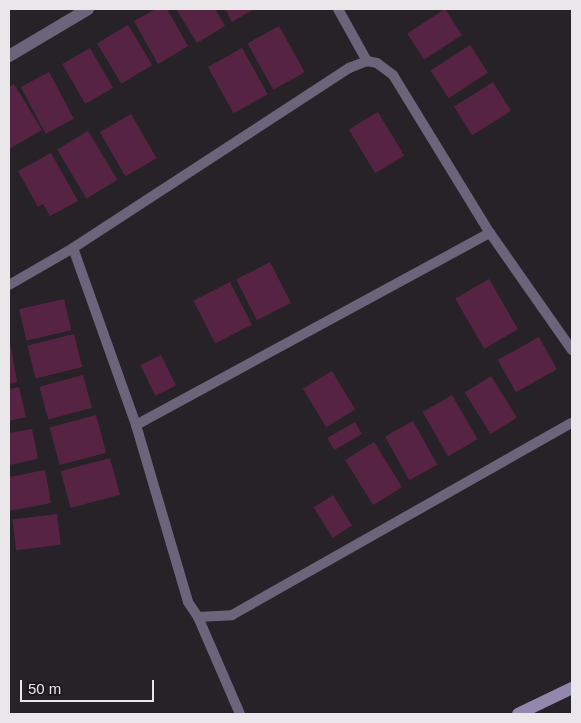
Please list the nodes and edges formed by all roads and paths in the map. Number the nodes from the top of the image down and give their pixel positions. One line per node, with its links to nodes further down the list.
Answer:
1 (88, 9): 3 (street)
2 (338, 9): 4 (lane)
3 (9, 56)
4 (368, 61): 5 (lane); 6 (lane)
5 (490, 232): 8 (lane); 10 (lane)
6 (73, 248): 7 (lane); 10 (lane)
7 (9, 285)
8 (572, 350)
9 (572, 422): 11 (lane)
10 (136, 425): 11 (lane)
11 (198, 617): 13 (lane)
12 (572, 688): 14 (street)
13 (240, 714)
14 (518, 714)

